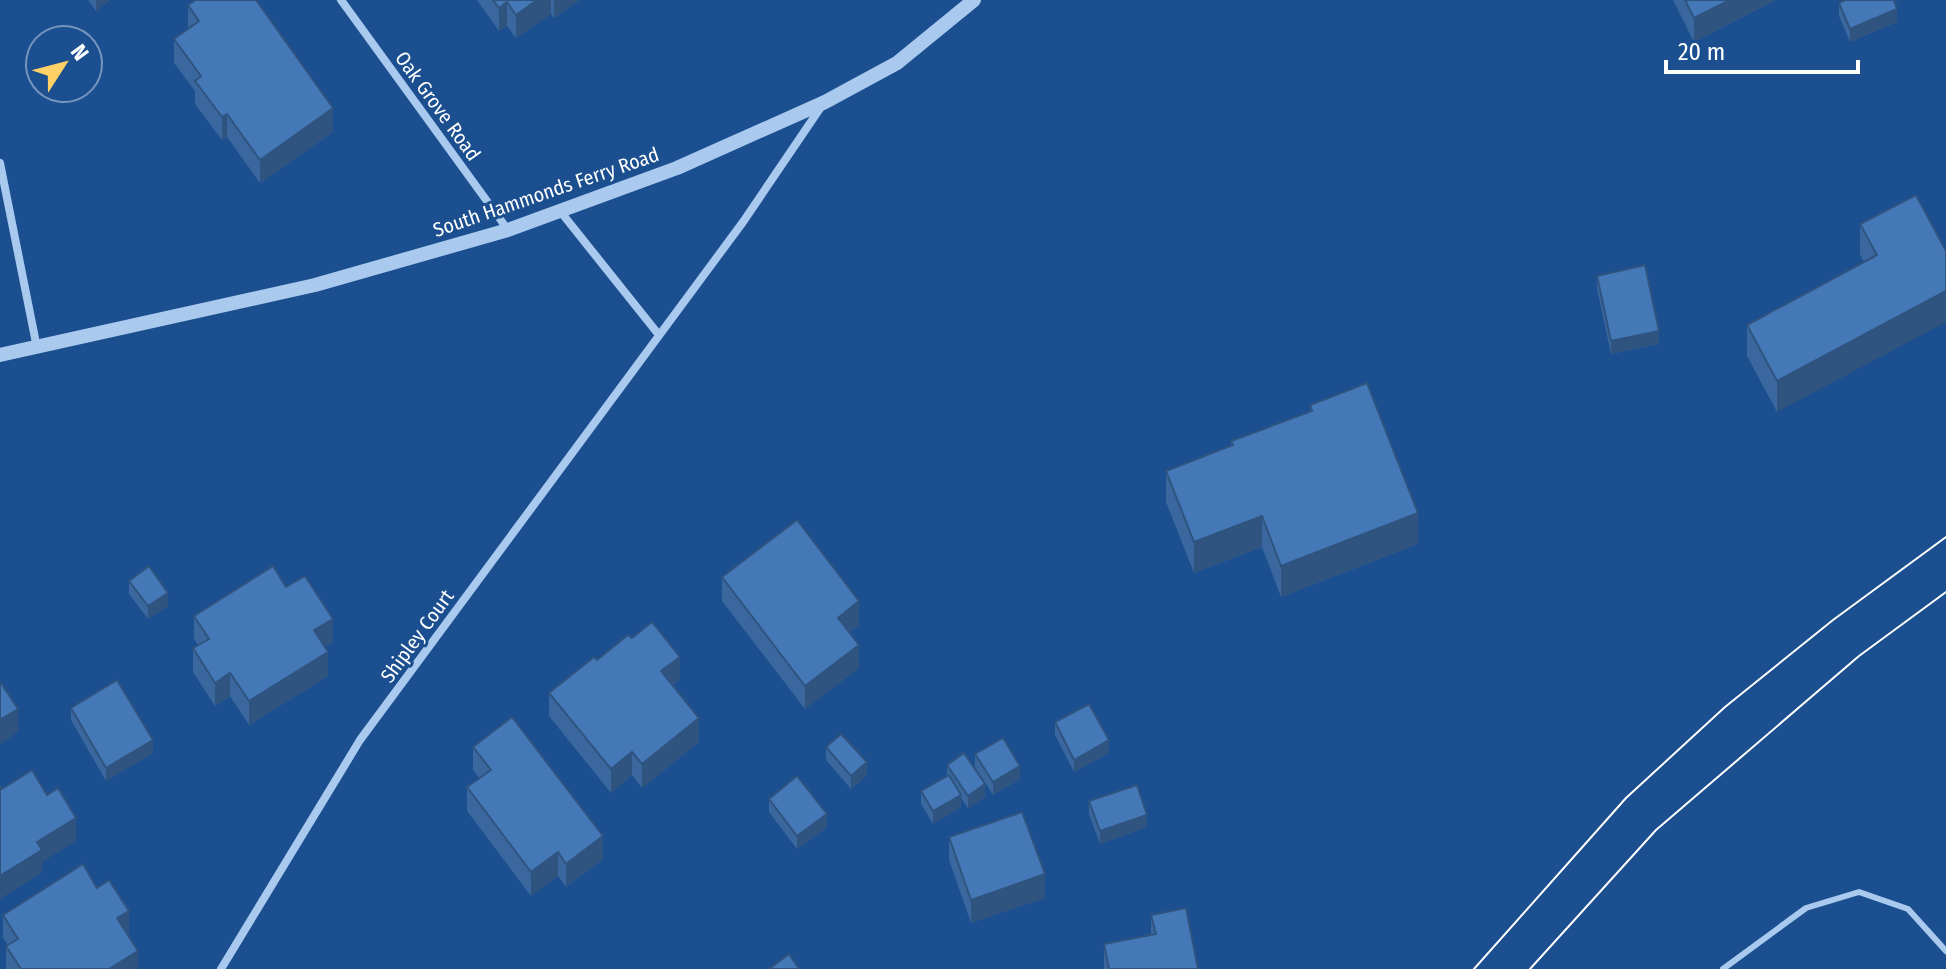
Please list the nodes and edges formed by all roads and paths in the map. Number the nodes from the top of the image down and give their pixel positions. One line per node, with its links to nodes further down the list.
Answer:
1 (341, 0): 6 (street, Oak Grove Road)
2 (974, 0): 3 (street, South Hammonds Ferry Road)
3 (825, 102): 5 (street, South Hammonds Ferry Road); 7 (street, Shipley Court)
4 (0, 163): 8 (street)
5 (559, 210): 6 (street, South Hammonds Ferry Road); 7 (street)
6 (508, 230): 8 (street, South Hammonds Ferry Road)
7 (659, 335): 11 (street, Shipley Court)
8 (37, 348): 9 (street, South Hammonds Ferry Road)
9 (0, 355)
10 (1946, 951): 12 (lane)
11 (221, 969)
12 (1723, 969)

